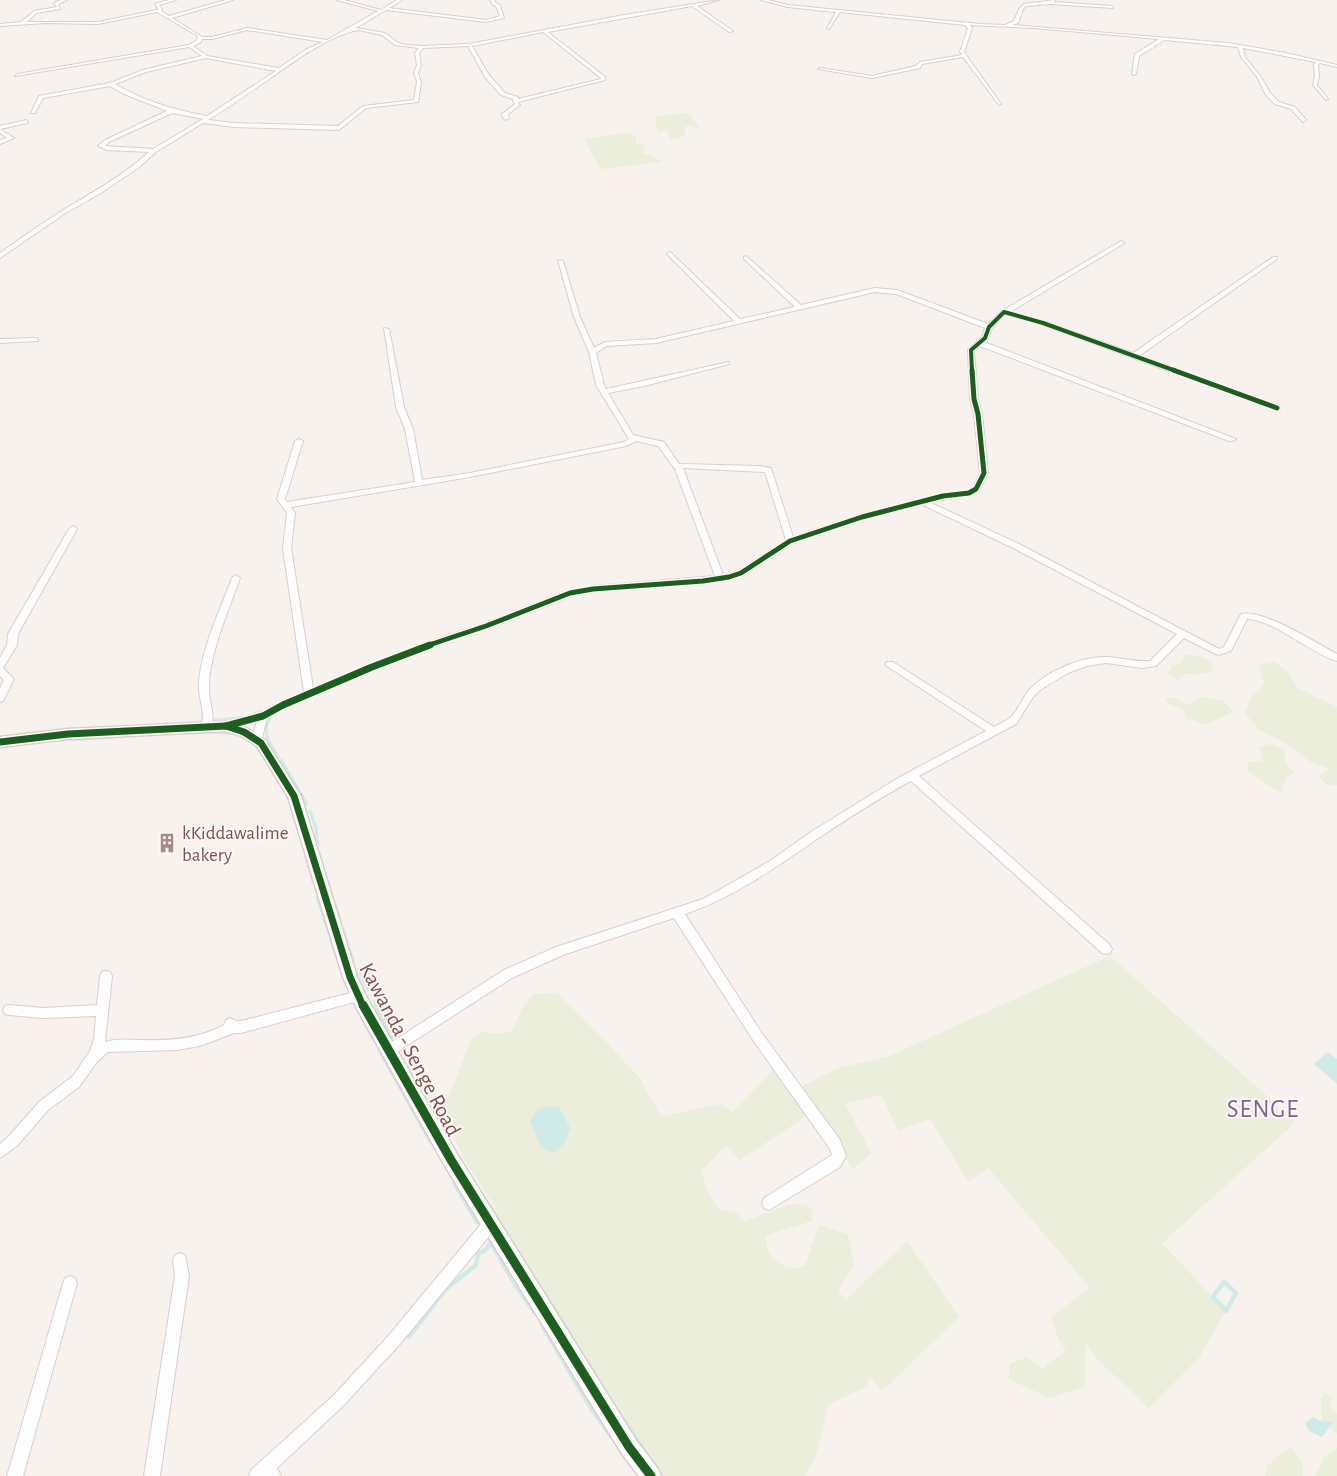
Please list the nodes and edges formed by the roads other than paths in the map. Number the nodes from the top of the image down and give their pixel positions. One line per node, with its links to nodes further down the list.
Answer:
1 (65, 0): 17 (street)
2 (174, 0): 14 (street)
3 (231, 0): 15 (street)
4 (339, 0): 12 (street)
5 (400, 0): 12 (street)
6 (492, 0): 12 (street)
7 (717, 0): 10 (street)
8 (763, 0): 13 (street)
9 (1052, 2): 11 (street); 19 (street)
10 (692, 5): 22 (street); 23 (street)
11 (1112, 8)
12 (384, 10): 21 (street)
13 (834, 10): 16 (street); 20 (street)
14 (158, 12): 15 (street); 17 (street)
15 (170, 17): 24 (street)
16 (966, 23): 19 (street); 33 (street)
17 (23, 24): 18 (street)
18 (0, 25)
19 (1004, 26): 25 (street)
20 (829, 28)
21 (350, 30): 26 (street); 30 (street)
22 (732, 30)
23 (544, 31): 27 (street); 45 (street)
24 (201, 38): 26 (street); 28 (street)
25 (1163, 39): 29 (street); 41 (street)
26 (328, 41): 40 (street)
27 (469, 45): 30 (street); 45 (street)
28 (190, 46): 31 (street); 32 (street)
29 (1240, 46): 35 (street); 51 (street)
30 (422, 47): 50 (street)
31 (130, 56): 34 (street); 42 (street)
32 (206, 56): 39 (street); 40 (street)
33 (963, 56): 38 (street); 46 (street)
34 (135, 60)
35 (1319, 62): 37 (street); 44 (street)
36 (140, 66): 39 (street)
37 (1337, 66)
38 (820, 69)
39 (145, 70): 43 (street)
40 (280, 70): 50 (street)
41 (1134, 74)
42 (16, 75)
43 (112, 84): 47 (street); 48 (street)
44 (1326, 99)
45 (515, 101): 49 (street)
46 (999, 104)
47 (171, 111): 50 (street); 55 (street)
48 (33, 112)
49 (506, 118)
50 (204, 120): 55 (street)
51 (1303, 120)
52 (26, 122): 53 (street)
53 (0, 129): 54 (street)
54 (0, 142)
55 (154, 151): 58 (street)
56 (1121, 243): 63 (street)
57 (670, 254): 64 (street)
58 (0, 256)
59 (746, 258): 62 (street)
60 (1275, 258): 71 (street)
61 (560, 261): 70 (street)
62 (799, 307): 64 (street); 65 (street)
63 (1004, 312): 65 (street); 71 (street)
64 (738, 321): 70 (street)
65 (990, 326): 69 (street)
66 (386, 329): 79 (street)
67 (36, 340): 68 (street)
68 (0, 341)
69 (979, 343): 76 (street); 80 (street)
70 (592, 352): 73 (street)
71 (1134, 356): 74 (street)
72 (727, 363): 73 (street)
73 (604, 392): 75 (street)
74 (1278, 408)
75 (634, 439): 78 (street); 79 (street)
76 (1232, 440)
77 (299, 441): 81 (street)
78 (677, 466): 83 (street); 85 (street)
79 (419, 483): 81 (street)
80 (923, 502): 83 (street); 86 (street)
81 (286, 505): 91 (street)
82 (73, 529): 89 (street)
83 (790, 541): 85 (street)
84 (236, 578): 95 (street)
85 (720, 578): 91 (street)
86 (1183, 633): 87 (street); 96 (street)
87 (1337, 658)
88 (890, 664): 96 (street)
89 (0, 666)
90 (0, 671): 92 (street)
91 (309, 693): 93 (street)
92 (0, 699)
93 (263, 716): 94 (street); 97 (street)
94 (226, 726): 95 (street, Kawanda - Senge Road); 97 (street, Kawanda - Senge Road)
95 (207, 727): 98 (street, Kawanda - Senge Road)
96 (993, 731): 99 (street)
97 (256, 739): 103 (street, Kawanda - Senge Road)
98 (0, 742)
99 (912, 776): 100 (street); 101 (street)
100 (677, 912): 106 (street); 109 (street)
101 (1106, 949)
102 (106, 976): 105 (street)
103 (358, 996): 106 (street, Kawanda - Senge Road); 107 (street)
104 (9, 1010): 105 (street)
105 (102, 1010): 107 (street)
106 (388, 1051): 110 (street, Kawanda - Senge Road)
107 (96, 1053): 108 (street)
108 (0, 1152)
109 (769, 1203)
110 (491, 1223): 113 (street); 116 (street, Kawanda - Senge Road)
111 (180, 1260): 115 (street)
112 (70, 1283): 114 (street)
113 (265, 1474)
114 (15, 1476)
115 (152, 1476)
116 (651, 1476)

